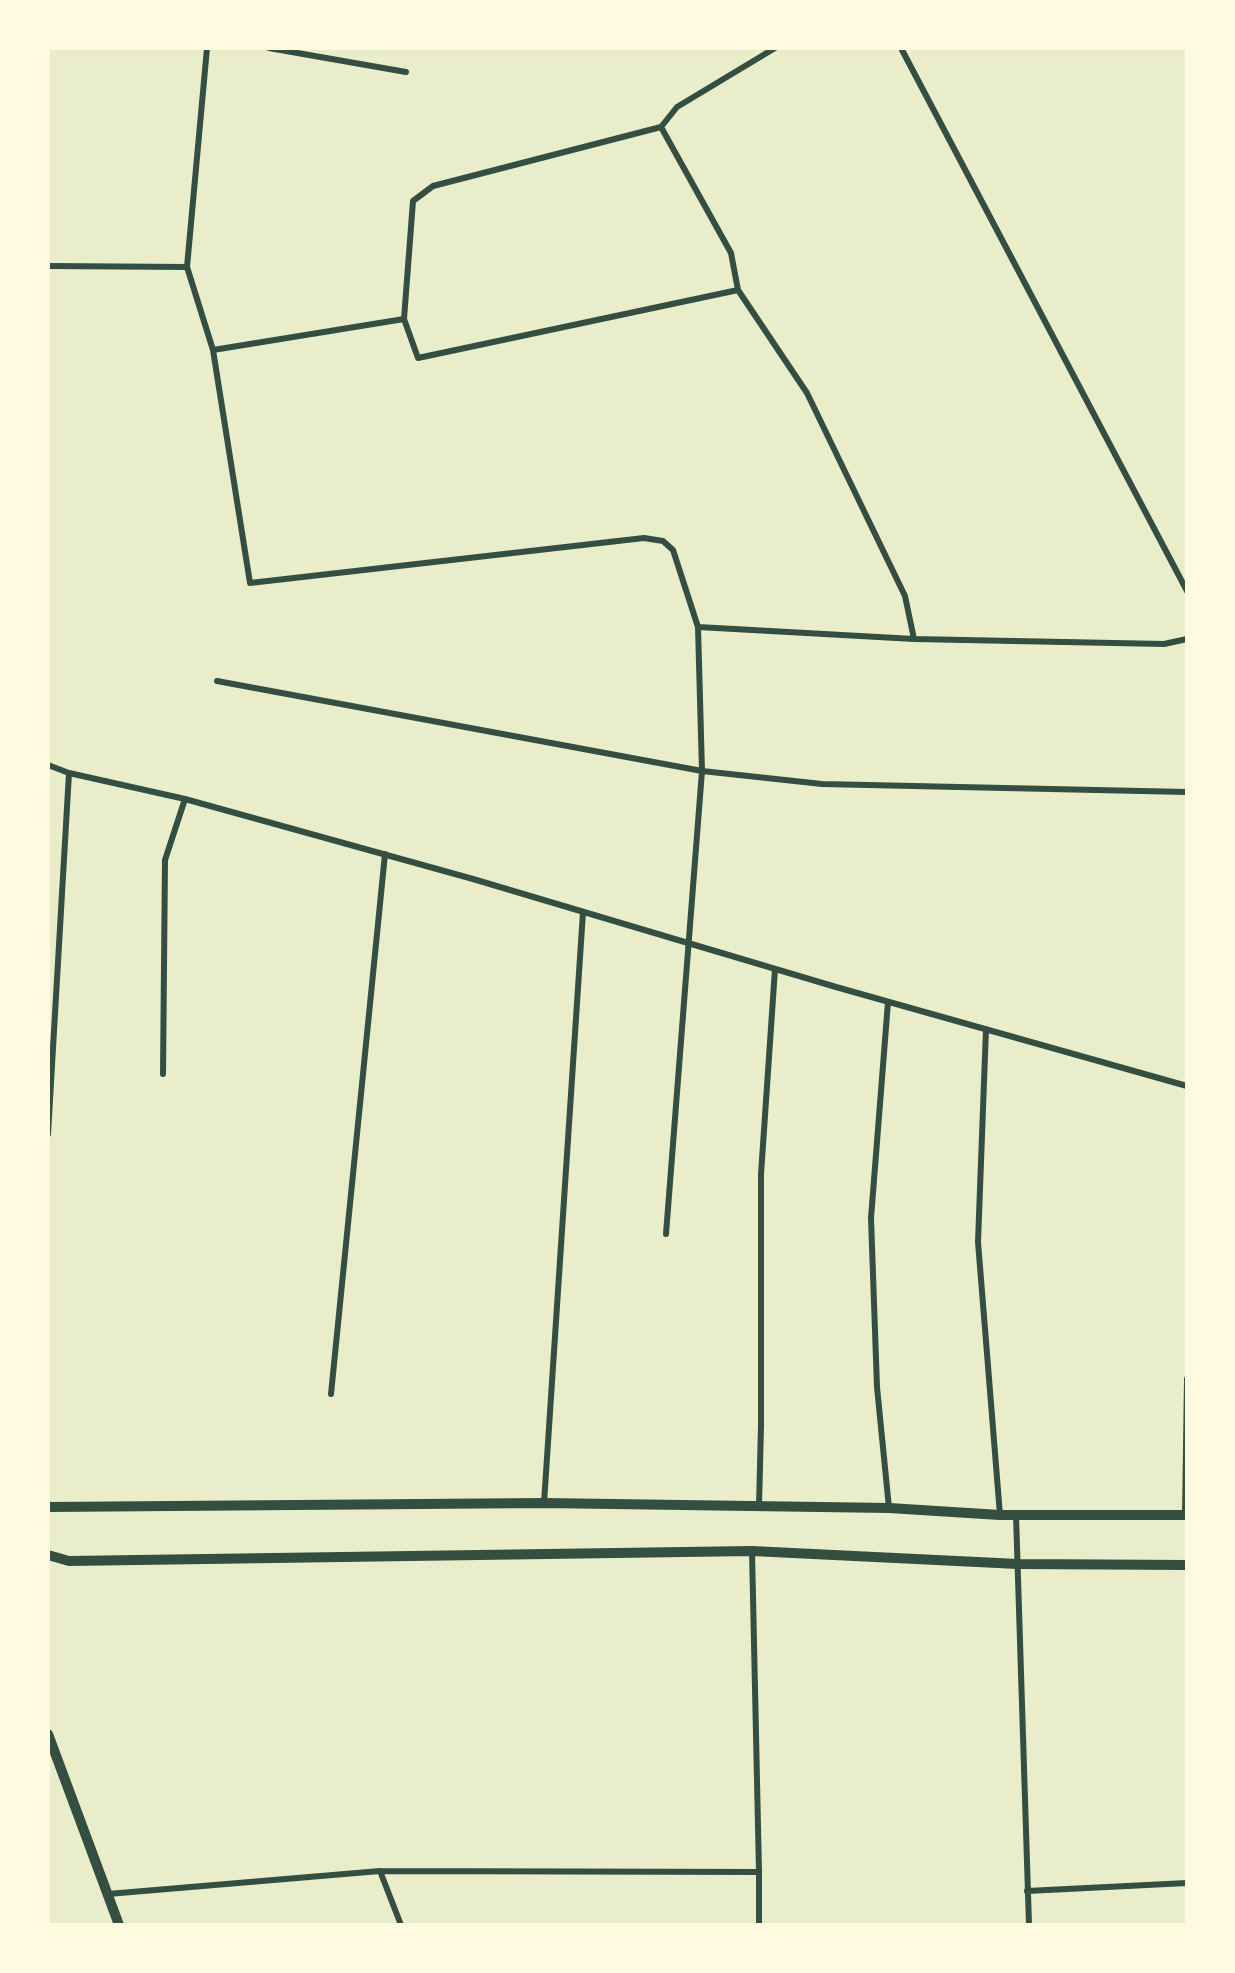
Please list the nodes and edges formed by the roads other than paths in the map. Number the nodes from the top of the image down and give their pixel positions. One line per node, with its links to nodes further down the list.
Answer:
1 (207, 48): 8 (street)
2 (269, 48): 5 (street)
3 (775, 48): 6 (street)
4 (901, 48): 12 (street)
5 (406, 72)
6 (661, 127): 9 (street); 10 (street)
7 (48, 266): 8 (street)
8 (187, 267): 11 (street)
9 (738, 290): 10 (street); 14 (street)
10 (404, 319): 11 (street)
11 (213, 350): 13 (street)
12 (1187, 591)
13 (698, 627): 14 (street); 18 (street)
14 (914, 639): 15 (street)
15 (1187, 639)
16 (217, 681): 18 (street)
17 (48, 765): 19 (street)
18 (702, 771): 20 (street); 24 (street)
19 (69, 773): 21 (street); 30 (street)
20 (1187, 792)
21 (184, 799): 22 (street); 28 (street)
22 (385, 854): 23 (street); 33 (street)
23 (583, 912): 24 (street); 34 (street)
24 (688, 942): 25 (street); 31 (street)
25 (775, 969): 26 (street); 36 (street)
26 (888, 1002): 27 (street); 37 (street)
27 (986, 1029): 29 (street); 38 (street)
28 (163, 1074)
29 (1187, 1086)
30 (48, 1134)
31 (666, 1234)
32 (1187, 1379): 40 (street)
33 (331, 1394)
34 (544, 1503): 35 (street); 36 (street)
35 (48, 1507)
36 (759, 1507): 37 (street)
37 (890, 1508): 38 (street)
38 (1000, 1515): 39 (street)
39 (1016, 1515): 40 (street); 43 (street)
40 (1186, 1515)
41 (752, 1551): 42 (street); 43 (street); 47 (street)
42 (48, 1556)
43 (1018, 1564): 44 (street); 49 (street)
44 (1187, 1565)
45 (48, 1734): 50 (street)
46 (380, 1871): 47 (street); 50 (street); 52 (street)
47 (759, 1872): 53 (street)
48 (1187, 1883): 49 (street)
49 (1027, 1891): 54 (street)
50 (108, 1894): 51 (street)
51 (119, 1925)
52 (401, 1925)
53 (759, 1925)
54 (1029, 1925)

